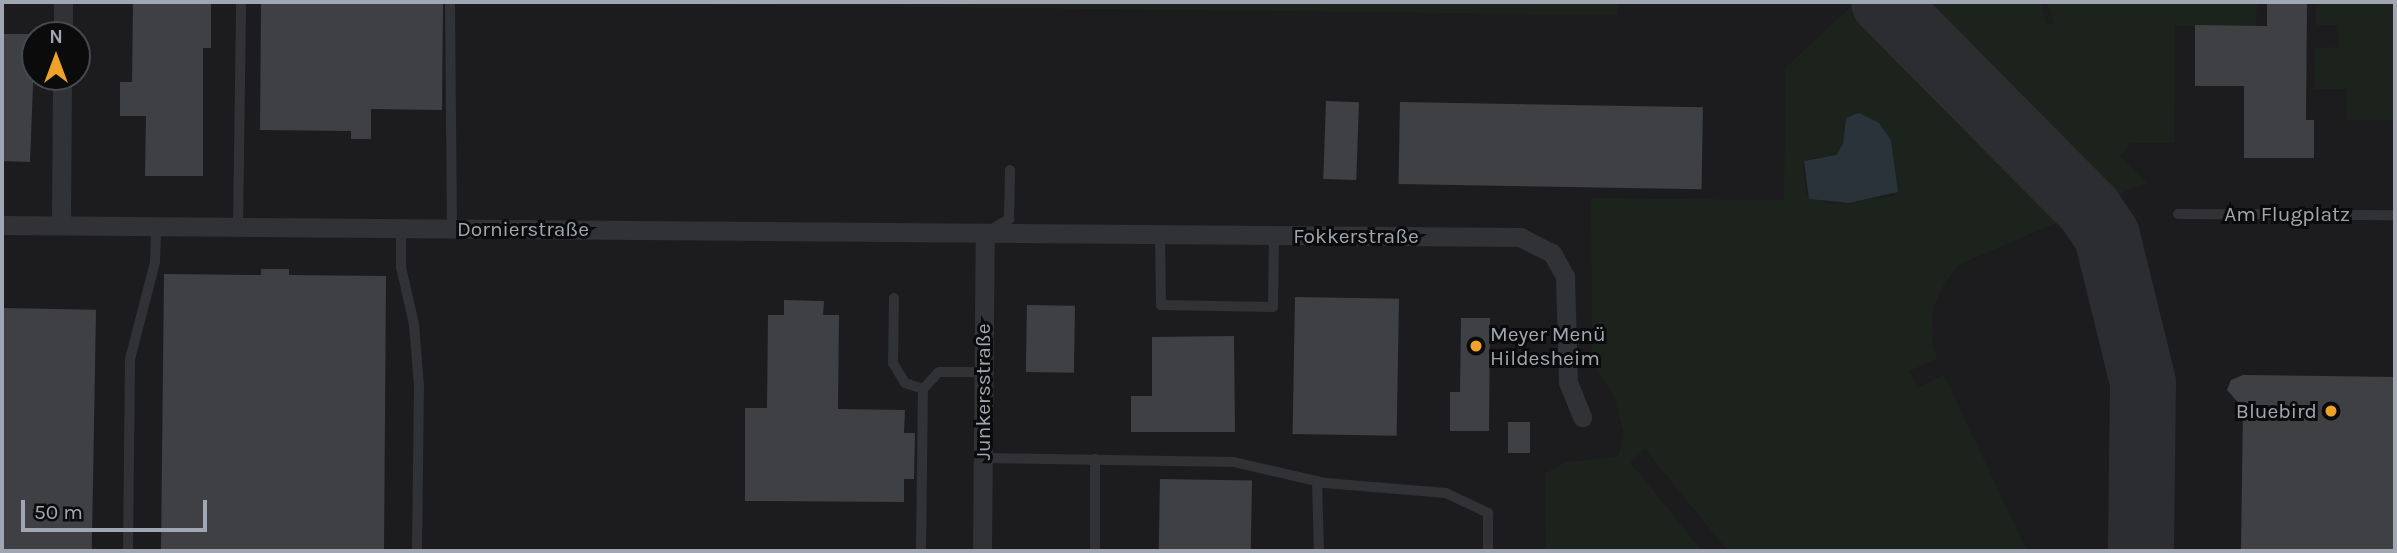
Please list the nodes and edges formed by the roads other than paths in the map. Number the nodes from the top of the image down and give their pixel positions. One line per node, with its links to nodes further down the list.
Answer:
1 (63, 2): 4 (street)
2 (241, 2): 12 (lane)
3 (450, 2): 14 (lane)
4 (63, 21)
5 (62, 91): 10 (street)
6 (1010, 170): 15 (lane)
7 (2178, 214): 8 (lane, Am Flugplatz)
8 (2395, 215)
9 (2, 225): 10 (street, Dornierstraße)
10 (61, 225): 11 (street, Dornierstraße)
11 (156, 226): 12 (street, Dornierstraße); 25 (lane)
12 (238, 226): 13 (street, Dornierstraße)
13 (401, 228): 14 (street, Dornierstraße); 26 (lane)
14 (452, 229): 15 (street, Dornierstraße)
15 (985, 233): 16 (street, Fokkerstraße); 19 (street, Junkersstraße)
16 (1160, 234): 17 (street, Fokkerstraße); 17 (lane)
17 (1274, 235): 21 (street, Fokkerstraße)
18 (894, 298): 20 (lane)
19 (984, 372): 20 (lane); 22 (street, Junkersstraße)
20 (923, 388): 27 (lane)
21 (1582, 416)
22 (983, 458): 23 (lane); 28 (street, Junkersstraße)
23 (1095, 459): 24 (lane); 29 (lane)
24 (1317, 481): 30 (lane); 31 (lane)
25 (128, 551)
26 (416, 551)
27 (921, 551)
28 (982, 551)
29 (1095, 551)
30 (1318, 551)
31 (1488, 551)

